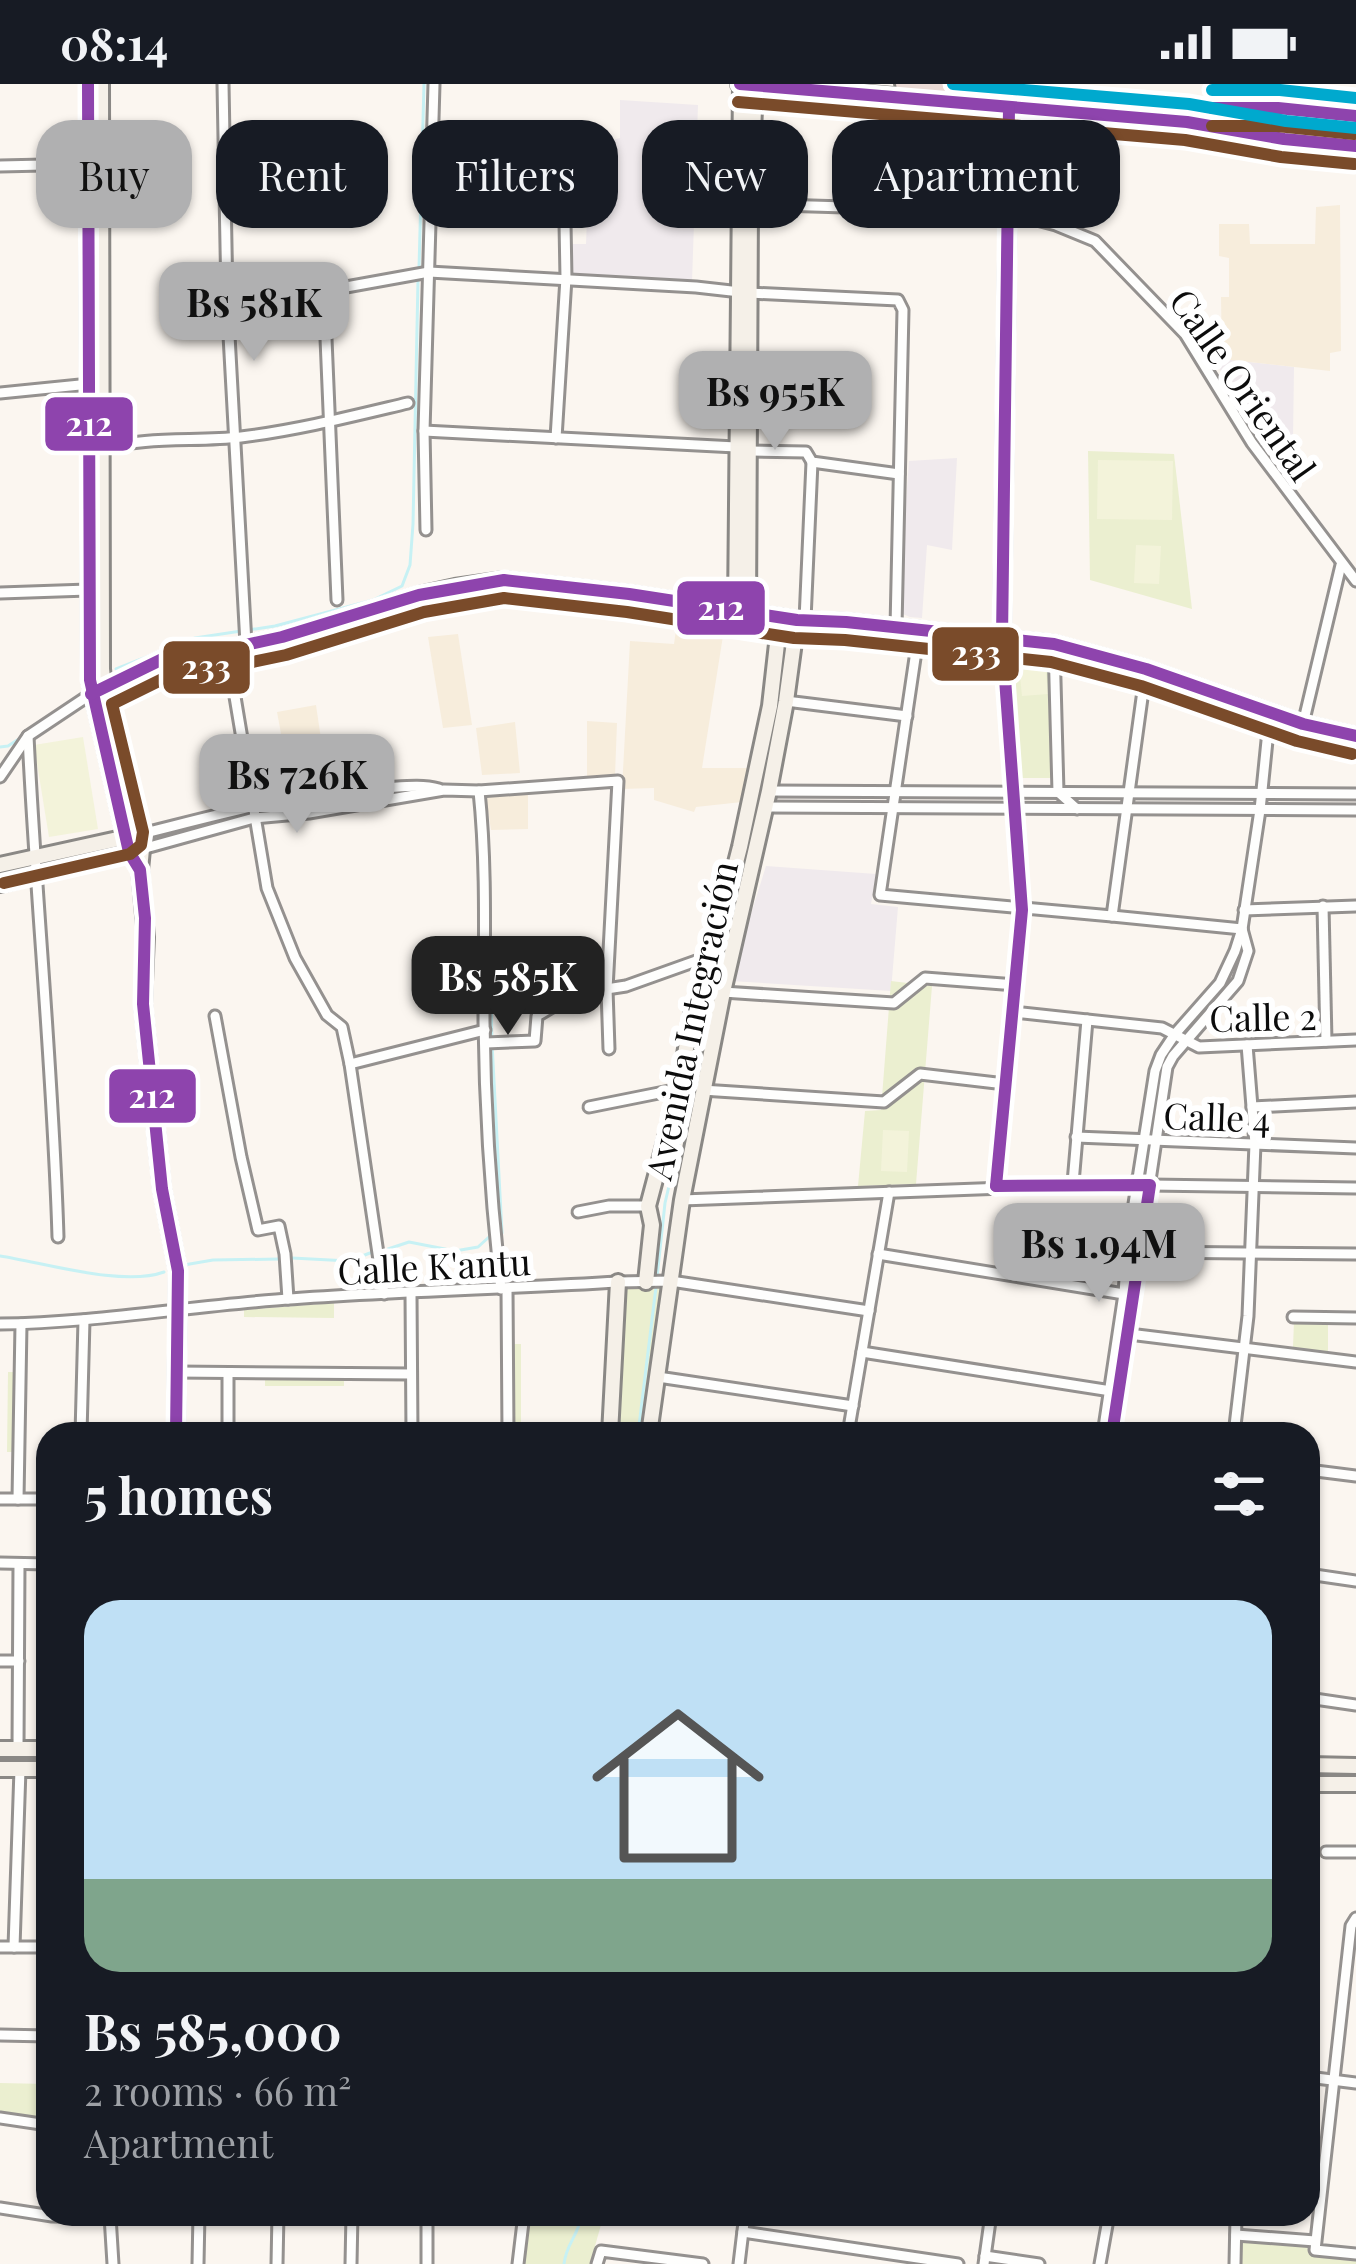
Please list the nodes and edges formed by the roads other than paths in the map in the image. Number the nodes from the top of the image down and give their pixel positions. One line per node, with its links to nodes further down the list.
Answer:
1 (88, 84): 10 (street)
2 (101, 84): 26 (street)
3 (223, 84): 24 (street)
4 (434, 84): 20 (street)
5 (740, 84): 7 (highway); 23 (street)
6 (904, 84): 8 (highway)
7 (755, 85): 8 (highway); 11 (street)
8 (1007, 96): 9 (highway); 12 (highway)
9 (1356, 116)
10 (88, 120)
11 (754, 120)
12 (1356, 146)
13 (36, 165): 14 (street)
14 (0, 166)
15 (90, 228): 26 (street)
16 (565, 228): 21 (street)
17 (748, 228): 23 (street)
18 (1006, 228): 48 (street)
19 (1063, 228): 38 (street, Calle Oriental)
20 (429, 272): 21 (street); 22 (street); 30 (street)
21 (566, 278): 23 (street); 32 (street)
22 (324, 291): 24 (street); 29 (street)
23 (743, 292): 33 (street); 36 (street)
24 (227, 299): 25 (street); 31 (street)
25 (183, 304)
26 (94, 382): 27 (street); 34 (street)
27 (0, 393)
28 (408, 403): 29 (street)
29 (328, 422): 31 (street); 42 (street)
30 (424, 431): 32 (street); 37 (street)
31 (236, 438): 34 (street); 49 (street)
32 (556, 438): 33 (street)
33 (744, 449): 35 (street); 43 (street)
34 (95, 452): 40 (street); 53 (street)
35 (812, 462): 36 (street); 45 (street)
36 (899, 474): 46 (street)
37 (426, 530)
38 (1341, 565): 39 (street, Calle Oriental); 57 (street)
39 (1356, 581)
40 (88, 590): 41 (street); 53 (street)
41 (0, 593)
42 (337, 600)
43 (742, 611): 44 (street); 49 (street)
44 (780, 617): 45 (street); 89 (street, Avenida Integración)
45 (801, 620): 46 (street); 54 (street, Avenida Integración)
46 (896, 627): 47 (street)
47 (919, 631): 48 (street); 56 (street)
48 (1002, 638): 50 (street); 64 (street)
49 (246, 644): 51 (street)
50 (1054, 644): 52 (street); 65 (street)
51 (227, 649): 53 (street); 70 (street)
52 (1146, 670): 55 (street); 66 (street)
53 (98, 691): 58 (street); 78 (street)
54 (786, 701): 56 (street); 69 (street, Avenida Integración)
55 (1270, 711): 57 (street); 67 (street)
56 (907, 716): 63 (street)
57 (1303, 724): 59 (street)
58 (28, 736): 60 (street); 79 (street)
59 (1356, 736)
60 (0, 777)
61 (444, 790): 62 (street); 70 (street); 77 (street)
62 (479, 791): 91 (street); 96 (street)
63 (896, 791): 64 (street); 69 (street); 71 (street)
64 (1013, 792): 65 (street); 72 (street)
65 (1058, 792): 66 (street); 74 (street)
66 (1129, 793): 67 (street); 73 (street)
67 (1259, 794): 68 (street); 75 (street)
68 (1356, 794)
69 (768, 799): 71 (street); 92 (street, Avenida Integración)
70 (255, 805): 77 (street); 78 (street)
71 (894, 808): 72 (street); 85 (street)
72 (1015, 809): 74 (street); 85 (street)
73 (1125, 809): 74 (street); 75 (street); 87 (street)
74 (1078, 810)
75 (1260, 810): 76 (street); 86 (street)
76 (1356, 810)
77 (254, 818): 78 (street); 104 (street)
78 (134, 843): 79 (street); 81 (street); 136 (street)
79 (34, 857): 80 (street); 81 (street)
80 (0, 865)
81 (35, 875): 82 (street); 124 (street)
82 (0, 884)
83 (1323, 906): 84 (street); 86 (street); 100 (street)
84 (1356, 906)
85 (1022, 910): 87 (street); 90 (street)
86 (1244, 910): 88 (street)
87 (1112, 916): 88 (street)
88 (1242, 929): 97 (street); 99 (street)
89 (711, 956): 91 (street); 106 (street, Avenida Integración)
90 (1016, 985): 92 (street); 93 (street)
91 (607, 989): 101 (street); 103 (street)
92 (723, 992): 107 (street, Avenida Integración)
93 (1013, 1012): 95 (street); 105 (street)
94 (215, 1016): 135 (street)
95 (1087, 1020): 97 (street); 111 (street)
96 (484, 1030): 101 (street); 104 (street)
97 (1175, 1034): 99 (street, Calle 2); 112 (street)
98 (1356, 1040): 100 (street, Calle 2)
99 (1186, 1042): 102 (street, Calle 2); 112 (street)
100 (1326, 1042): 102 (street, Calle 2)
101 (486, 1043): 131 (street)
102 (1247, 1045): 110 (street)
103 (609, 1049)
104 (350, 1064): 132 (street)
105 (1005, 1084): 107 (street); 117 (street)
106 (679, 1088): 109 (street); 122 (street, Avenida Integración)
107 (703, 1090): 121 (street, Avenida Integración)
108 (1356, 1102): 110 (street)
109 (589, 1107)
110 (1252, 1108): 113 (street)
111 (1076, 1137): 112 (street, Calle 4); 115 (street)
112 (1150, 1140): 113 (street, Calle 4); 116 (street)
113 (1255, 1144): 114 (street, Calle 4); 118 (street)
114 (1356, 1148)
115 (1073, 1183): 116 (street); 117 (street)
116 (1143, 1184): 118 (street); 125 (street); 134 (street)
117 (996, 1186): 120 (street)
118 (1253, 1187): 119 (street); 126 (street)
119 (1356, 1188)
120 (889, 1192): 121 (street); 127 (street)
121 (682, 1199): 130 (street, Avenida Integración)
122 (649, 1206): 123 (street); 130 (street, Avenida Integración)
123 (578, 1212)
124 (58, 1237)
125 (1142, 1252): 126 (street); 143 (street)
126 (1251, 1252): 128 (street); 144 (street)
127 (878, 1254): 134 (street); 137 (street)
128 (1356, 1254)
129 (618, 1282): 130 (street, Calle K'antu); 131 (street, Calle K'antu); 158 (street)
130 (657, 1282): 137 (street, Calle K'antu); 150 (street, Avenida Integración)
131 (504, 1289): 133 (street, Calle K'antu); 157 (street)
132 (385, 1294): 133 (street, Calle K'antu); 135 (street, Calle K'antu)
133 (411, 1294): 149 (street)
134 (1124, 1294): 151 (street)
135 (288, 1299): 136 (street, Calle K'antu)
136 (178, 1308): 140 (street, Calle K'antu); 147 (street)
137 (869, 1310): 145 (street)
138 (1292, 1317): 139 (street)
139 (1356, 1318)
140 (84, 1320): 142 (street, Calle K'antu); 153 (street)
141 (0, 1324): 142 (street, Calle K'antu)
142 (21, 1324): 167 (street)
143 (1129, 1334): 144 (street); 151 (street)
144 (1243, 1348): 146 (street); 163 (street)
145 (862, 1352): 151 (street); 152 (street)
146 (1356, 1362)
147 (176, 1372): 148 (street); 154 (street)
148 (228, 1373): 149 (street); 155 (street)
149 (411, 1375): 156 (street)
150 (658, 1376): 152 (street); 159 (street, Avenida Integración)
151 (1115, 1391): 161 (street); 162 (street)
152 (853, 1406): 160 (street)
153 (81, 1422)
154 (176, 1422)
155 (228, 1422)
156 (412, 1422)
157 (508, 1422)
158 (611, 1422)
159 (651, 1422)
160 (850, 1422)
161 (1106, 1422)
162 (1113, 1422)
163 (1235, 1422)
164 (1320, 1472): 165 (street)
165 (1356, 1476)
166 (0, 1498): 167 (street)
167 (18, 1499): 168 (street)
168 (36, 1499)
169 (0, 1563): 170 (street)
170 (20, 1564): 171 (street); 175 (street)
171 (36, 1564)
172 (1320, 1576): 173 (street)
173 (1356, 1581)
174 (0, 1660): 175 (street)
175 (20, 1661): 178 (street)
176 (1320, 1700): 177 (street)
177 (1356, 1705)
178 (18, 1748): 179 (street); 180 (street)
179 (0, 1749)
180 (36, 1749)
181 (1320, 1765): 182 (street)
182 (1356, 1766)
183 (0, 1769): 184 (street)
184 (20, 1769): 185 (street); 191 (street)
185 (36, 1769)
186 (1320, 1784): 187 (street)
187 (1356, 1784)
188 (1326, 1852): 189 (street)
189 (1356, 1852)
190 (0, 1859): 191 (street)
191 (17, 1859): 194 (street)
192 (1356, 1918): 199 (street)
193 (0, 1947): 194 (street)
194 (14, 1947): 195 (street)
195 (36, 1947)
196 (0, 2035): 197 (street)
197 (36, 2036)
198 (1320, 2078): 199 (street)
199 (1335, 2080): 200 (street); 204 (street)
200 (1356, 2083)
201 (0, 2118): 202 (street)
202 (36, 2123)
203 (1320, 2158): 204 (street)
204 (1324, 2158): 205 (street)
205 (1320, 2195)
206 (0, 2208): 207 (street)
207 (36, 2214)
208 (111, 2226): 224 (street)
209 (199, 2226): 225 (street)
210 (278, 2226): 226 (street)
211 (352, 2226): 227 (street)
212 (427, 2226): 228 (street)
213 (523, 2226): 229 (street)
214 (744, 2226): 219 (street)
215 (989, 2226): 223 (street)
216 (1106, 2226): 235 (street)
217 (1236, 2226): 220 (street)
218 (1317, 2226): 221 (street)
219 (743, 2232): 232 (street); 233 (street)
220 (1236, 2235): 221 (street); 236 (street)
221 (1315, 2241): 222 (street)
222 (1356, 2254)
223 (984, 2260): 234 (street)
224 (113, 2264)
225 (198, 2264)
226 (277, 2264)
227 (351, 2264)
228 (427, 2264)
229 (518, 2264)
230 (597, 2264): 231 (street)
231 (704, 2264)
232 (739, 2264)
233 (958, 2264)
234 (1039, 2264)
235 (1100, 2264)
236 (1235, 2264)

